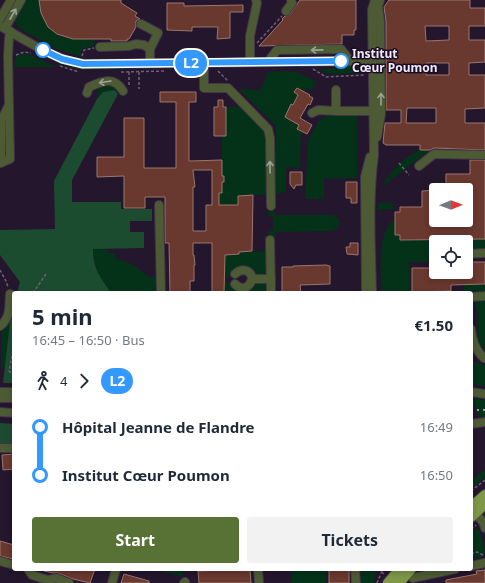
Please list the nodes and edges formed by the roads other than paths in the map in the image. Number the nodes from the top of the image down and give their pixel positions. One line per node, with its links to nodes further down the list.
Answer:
1 (11, 0): 8 (street)
2 (21, 0): 10 (street, one-way to 2)
3 (291, 0): 7 (street)
4 (375, 0): 18 (street)
5 (380, 0): 27 (street, one-way to 5)
6 (258, 1): 14 (street)
7 (286, 11)
8 (0, 19)
9 (141, 24): 12 (street)
10 (5, 28): 16 (street); 22 (street)
11 (100, 47): 12 (street)
12 (150, 49): 16 (street)
13 (350, 61): 15 (street); 15 (street, one-way to 15); 18 (street)
14 (250, 62): 15 (street); 17 (street)
15 (268, 62)
16 (150, 63): 17 (street)
17 (204, 63): 32 (street, one-way to 17)
18 (373, 67): 24 (street)
19 (336, 90): 23 (street)
20 (123, 91): 21 (street, one-way to 21)
21 (87, 93)
22 (9, 105): 29 (street); 29 (street)
23 (336, 111): 24 (street); 25 (street)
24 (373, 111): 26 (street)
25 (312, 113)
26 (373, 139): 27 (street); 42 (street)
27 (374, 151): 43 (street)
28 (485, 155): 30 (street)
29 (1, 163)
30 (419, 166)
31 (159, 206): 40 (street)
32 (270, 206)
33 (270, 240): 38 (street)
34 (485, 253): 35 (street)
35 (473, 254)
36 (235, 274): 37 (street)
37 (252, 279): 38 (street); 39 (street)
38 (271, 279): 41 (street)
39 (235, 284)
40 (161, 291)
41 (271, 291)
42 (366, 291)
43 (372, 291)
44 (10, 294): 45 (street)
45 (0, 326)
46 (473, 342): 48 (street)
47 (473, 356): 48 (street)
48 (484, 359)
49 (0, 392): 50 (street)
50 (12, 392)
51 (473, 392): 52 (street)
52 (485, 394)
53 (0, 398): 54 (street)
54 (12, 398)
55 (0, 412): 56 (street)
56 (12, 413)
57 (473, 424): 58 (street)
58 (485, 424)
59 (0, 448): 60 (street)
60 (12, 448)
61 (485, 495): 63 (main road)
62 (485, 504): 64 (main road)
63 (473, 511)
64 (473, 511)
65 (473, 513): 66 (street)
66 (485, 528)
67 (0, 561): 69 (street)
68 (485, 563): 70 (street)
69 (12, 564)
70 (473, 566)
71 (29, 571): 78 (street)
72 (115, 571): 79 (street)
73 (258, 571): 80 (street)
74 (355, 571): 81 (street)
75 (432, 571): 76 (street)
76 (408, 573): 77 (main road); 82 (main road)
77 (387, 579)
78 (69, 583)
79 (112, 583)
80 (259, 583)
81 (356, 583)
82 (399, 583)

